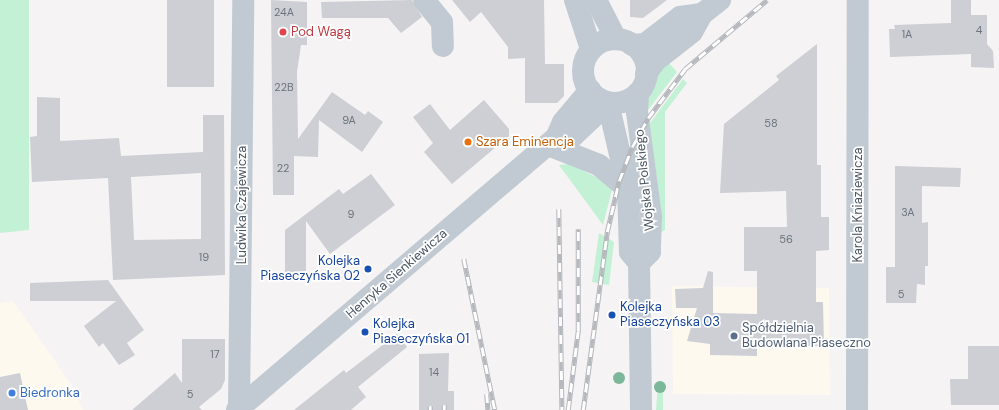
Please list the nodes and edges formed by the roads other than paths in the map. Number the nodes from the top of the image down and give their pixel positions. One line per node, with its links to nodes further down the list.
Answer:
1 (243, 0): 17 (street, Ludwika Czajewicza)
2 (424, 0): 9 (street)
3 (575, 0): 10 (street)
4 (596, 0): 8 (street)
5 (720, 0): 7 (street)
6 (858, 0): 19 (street, Karola Kniaziewicza)
7 (702, 14): 8 (street); 11 (street)
8 (624, 42): 10 (street); 11 (street)
9 (443, 46)
10 (591, 49): 12 (street)
11 (642, 84): 13 (street); 16 (street, Wojska Polskiego)
12 (590, 90): 13 (street); 14 (street, Henryka Sienkiewicza)
13 (608, 103): 14 (street, Henryka Sienkiewicza); 15 (street, Wojska Polskiego)
14 (552, 142): 15 (street); 17 (street, Henryka Sienkiewicza)
15 (628, 189): 16 (street, Wojska Polskiego)
16 (639, 263): 18 (street, Wojska Polskiego)
17 (239, 409)
18 (641, 410)
19 (857, 410)

